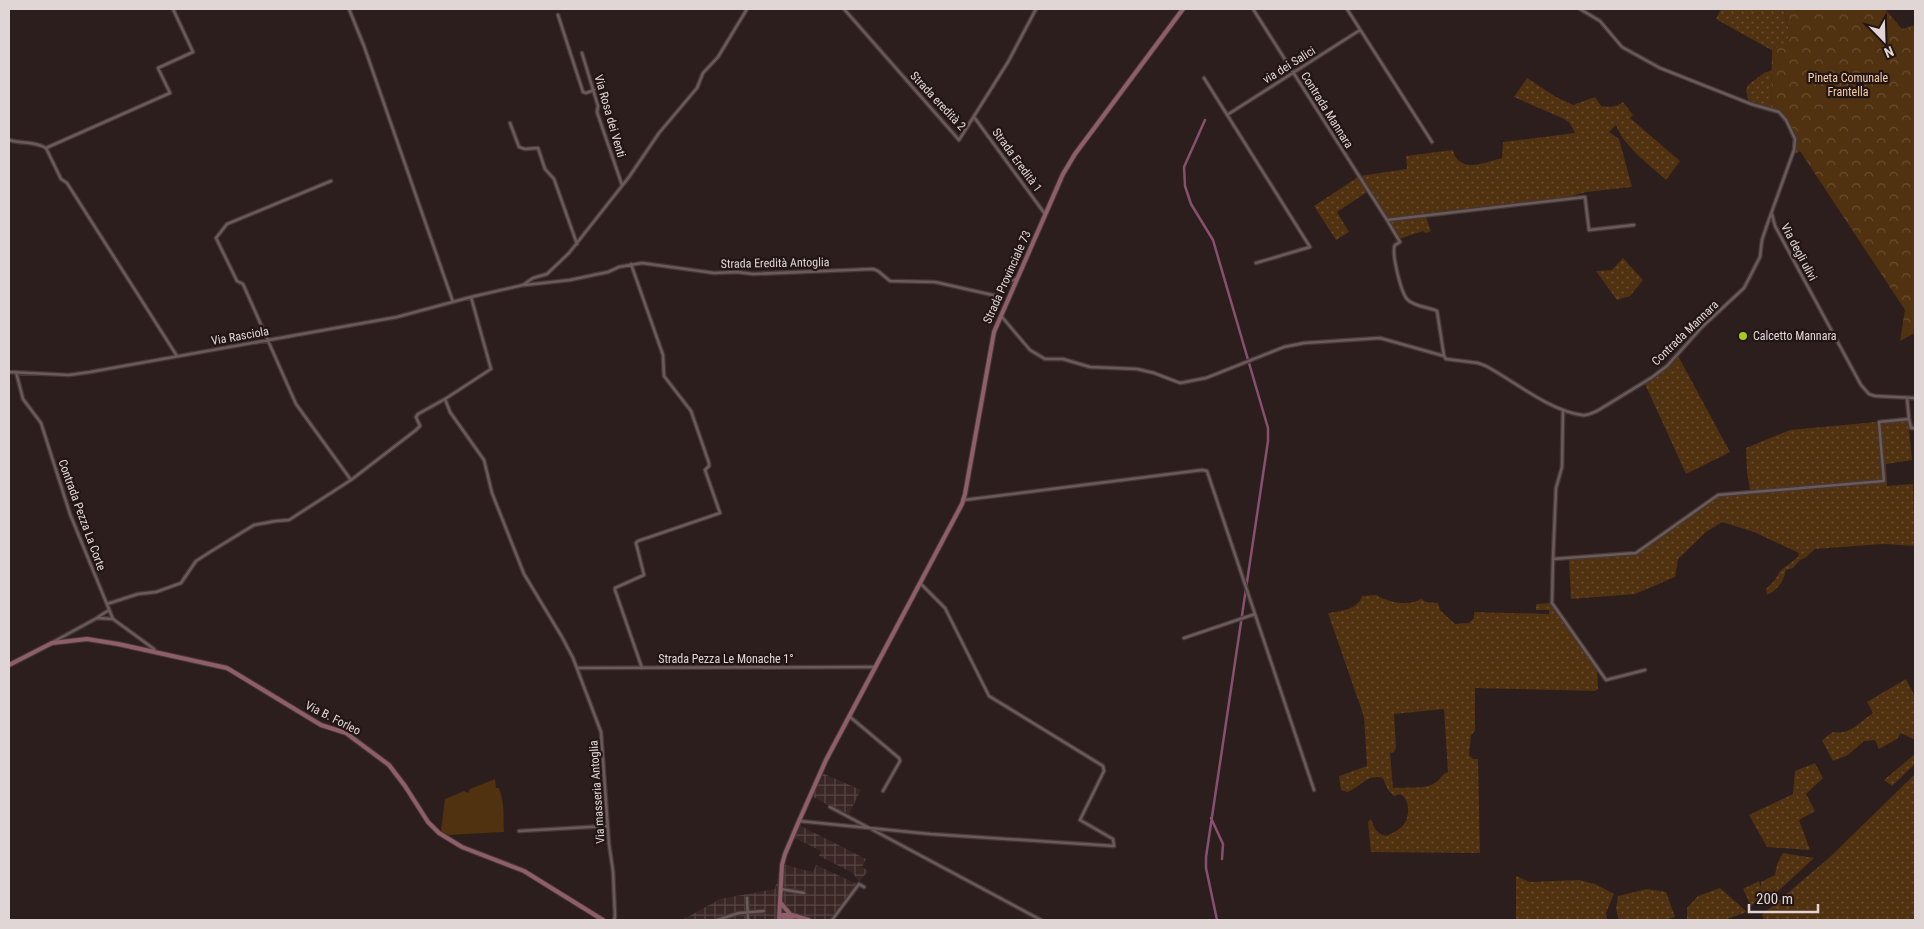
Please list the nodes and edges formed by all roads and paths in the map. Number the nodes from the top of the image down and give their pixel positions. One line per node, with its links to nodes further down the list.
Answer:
1 (173, 9): 21 (street)
2 (349, 9): 34 (street)
3 (748, 9): 23 (street)
4 (844, 9): 17 (street, Strada eredità 2)
5 (1036, 9): 17 (street, Strada eredità 2)
6 (1183, 9): 25 (main road, Strada Provinciale 73)
7 (1253, 9): 13 (street, Contrada Mannara)
8 (1347, 9): 11 (street)
9 (1580, 9): 24 (street, Via degli ulivi)
10 (558, 16): 15 (street)
11 (1360, 30): 13 (street, via dei Salici); 20 (street)
12 (582, 52): 15 (street, Via Rosa dei Venti)
13 (1293, 72): 16 (street, via dei Salici); 26 (street, Contrada Mannara)
14 (1204, 78): 16 (street)
15 (594, 90): 23 (street, Via Rosa dei Venti)
16 (1227, 115): 29 (street)
17 (974, 116): 25 (street, Strada Eredità 1)
18 (510, 123): 28 (street)
19 (9, 140): 21 (street)
20 (1432, 142)
21 (46, 148): 37 (street)
22 (331, 181): 36 (street)
23 (622, 185): 28 (street)
24 (1772, 213): 41 (street, Via degli ulivi); 44 (street, Contrada Mannara)
25 (1045, 214): 31 (main road, Strada Provinciale 73)
26 (1387, 220): 27 (street); 38 (street, Contrada Mannara)
27 (1634, 225)
28 (577, 244): 32 (street)
29 (1256, 263)
30 (630, 264): 31 (street, Strada Eredità Antoglia); 32 (street, Strada Eredità Antoglia); 62 (street)
31 (1017, 278): 35 (main road, Strada Provinciale 73)
32 (523, 285): 33 (street, Via Rasciola)
33 (472, 296): 34 (street, Via Rasciola); 43 (street)
34 (453, 302): 36 (street, Via Rasciola)
35 (1000, 316): 38 (street); 48 (main road, Strada Provinciale 73)
36 (267, 340): 37 (street, Via Rasciola); 47 (street)
37 (177, 356): 40 (street, Via Rasciola)
38 (1444, 356): 44 (street, Contrada Mannara)
39 (9, 372): 40 (street, Via Rasciola)
40 (16, 372): 51 (street, Contrada Pezza La Corte)
41 (1907, 398): 42 (street, Via degli ulivi); 45 (street)
42 (1915, 398)
43 (446, 399): 47 (street); 61 (street, Via masseria Antoglia)
44 (1564, 410): 49 (street)
45 (1909, 418): 46 (street); 49 (street)
46 (1915, 428)
47 (351, 480): 51 (street)
48 (964, 500): 50 (main road, Strada Provinciale 73); 53 (street)
49 (1553, 558): 63 (street)
50 (920, 583): 60 (main road, Strada Provinciale 73); 70 (street)
51 (107, 604): 52 (street, Contrada Pezza La Corte)
52 (109, 610): 54 (street); 55 (street, Contrada Pezza La Corte)
53 (1255, 614): 56 (street); 65 (street)
54 (97, 618): 55 (street); 57 (street)
55 (113, 619): 58 (street, Contrada Pezza La Corte)
56 (1184, 638)
57 (52, 643): 58 (main road, Via B. Forleo); 59 (main road, Via B. Forleo)
58 (156, 651): 81 (main road, Via B. Forleo)
59 (9, 665)
60 (875, 667): 62 (street, Strada Pezza Le Monache 1°); 64 (main road, Strada Provinciale 73)
61 (578, 668): 62 (street, Strada Pezza Le Monache 1°); 69 (street, Via masseria Antoglia)
62 (642, 668)
63 (1645, 670)
64 (849, 716): 66 (street); 68 (main road, Strada Provinciale 73)
65 (1314, 790)
66 (884, 791)
67 (830, 807): 70 (street)
68 (799, 821): 70 (street); 73 (main road, Strada Provinciale 73)
69 (608, 826): 71 (street); 82 (street, Via masseria Antoglia)
70 (872, 829): 87 (street)
71 (519, 831)
72 (864, 887): 86 (street)
73 (780, 890): 74 (street); 76 (main road, Strada Provinciale 73)
74 (804, 893)
75 (747, 898): 77 (street)
76 (780, 902): 79 (main road); 80 (main road, Strada Provinciale 73)
77 (748, 912): 78 (street); 83 (street); 84 (street)
78 (764, 912)
79 (791, 917): 80 (main road); 85 (main road)
80 (779, 918)
81 (603, 920)
82 (614, 920)
83 (716, 920)
84 (748, 920)
85 (809, 920)
86 (832, 920)
87 (1041, 920)

